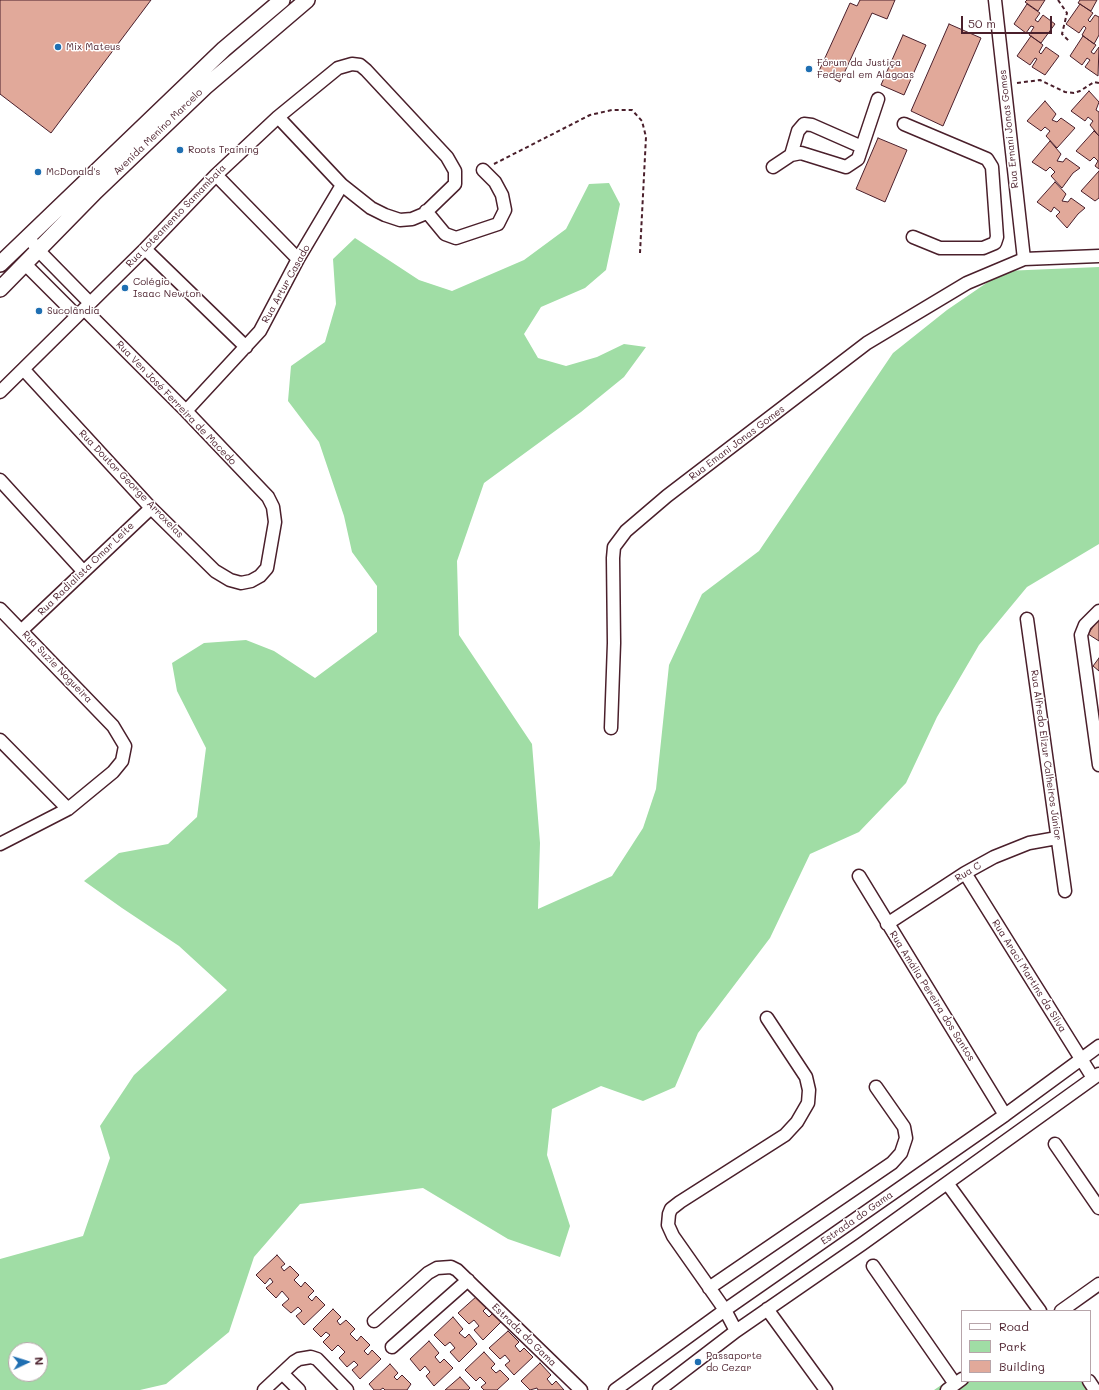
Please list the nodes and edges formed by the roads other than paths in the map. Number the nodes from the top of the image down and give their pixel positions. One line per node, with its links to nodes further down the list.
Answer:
1 (282, 0): 15 (main road, Avenida Menino Marcelo)
2 (307, 0): 17 (main road, Avenida Menino Marcelo)
3 (994, 0): 19 (street, Rua Ernani Jonas Gomes)
4 (878, 99): 7 (street)
5 (278, 116): 11 (street, Rua Loteamento Samambaia); 12 (street); 13 (street, Rua Loteamento Samambaia)
6 (904, 124): 14 (street)
7 (862, 147): 8 (street); 8 (street)
8 (791, 155): 9 (street)
9 (773, 167)
10 (483, 170): 13 (street)
11 (216, 175): 16 (street, Rua Loteamento Samambaia); 20 (street)
12 (342, 185): 13 (street); 20 (street, Rua Artur Casado)
13 (426, 211)
14 (913, 236)
15 (29, 238): 17 (street, Rua Ven José Ferreira de Macedo); 21 (main road, Avenida Menino Marcelo)
16 (145, 249): 25 (street, Rua Loteamento Samambaia); 26 (street)
17 (38, 250): 22 (main road, Avenida Menino Marcelo); 25 (street, Rua Ven José Ferreira de Macedo)
18 (1099, 256): 19 (street)
19 (1024, 258): 38 (street, Rua Emani Jonas Gomes)
20 (298, 259): 26 (street, Rua Artur Casado)
21 (0, 263): 23 (street)
22 (25, 264): 23 (main road, Avenida Menino Marcelo); 25 (street, Rua Ven José Ferreira de Macedo)
23 (14, 275): 24 (main road, Avenida Menino Marcelo)
24 (0, 288)
25 (84, 310): 27 (street, Rua Loteamento Samambaia); 29 (street, Rua Ven José Ferreira de Macedo)
26 (246, 347): 29 (street, Rua Artur Casado)
27 (24, 370): 28 (street, Rua Loteamento Samambaia); 32 (street, Rua Doutor George Arroxelas)
28 (0, 392)
29 (186, 411): 31 (street, Rua Ven José Ferreira de Macedo)
30 (0, 480): 33 (street)
31 (268, 498): 32 (street, Rua Doutor George Arroxelas)
32 (151, 508): 33 (street, Rua Radialista Omar Leite)
33 (83, 571): 37 (street, Rua Radialista Omar Leite)
34 (0, 609): 37 (street, Rua Suzie Nogueira)
35 (1099, 612): 39 (street)
36 (1026, 619): 43 (street, Rua Alfredo Elizur Calheiros Júnior)
37 (22, 630): 42 (street, Rua Suzie Nogueira)
38 (611, 728)
39 (1097, 738): 41 (street)
40 (0, 740): 42 (street)
41 (1099, 765)
42 (68, 808): 44 (street, Rua Suzie Nogueira)
43 (1057, 838): 45 (street, Rua C); 47 (street, Rua Alfredo Elizur Calheiros Júnior)
44 (1, 844)
45 (965, 873): 48 (street, Rua C); 51 (street, Rua Araci Martins da Silva)
46 (859, 876): 48 (street, Rua Amália Pereira dos Santos)
47 (1065, 891)
48 (888, 924): 54 (street, Rua Amália Pereira dos Santos)
49 (767, 1018): 61 (street)
50 (1099, 1046): 51 (street, Estrada do Gama)
51 (1081, 1060): 52 (street, Rua Araci Martins da Silva); 54 (street, Estrada do Gama)
52 (1096, 1076): 56 (street)
53 (876, 1086): 61 (street)
54 (1005, 1115): 62 (street, Estrada do Gama)
55 (1055, 1144): 57 (street)
56 (947, 1183): 63 (street); 64 (street)
57 (1099, 1208)
58 (873, 1266): 72 (street)
59 (468, 1280): 66 (street, Estrada do Gama); 68 (street); 76 (street, Estrada do Gama)
60 (1099, 1284): 65 (street)
61 (709, 1288): 62 (street)
62 (722, 1306): 67 (street); 77 (street, Estrada do Gama)
63 (767, 1309): 67 (street); 79 (street)
64 (1039, 1310)
65 (1062, 1310)
66 (374, 1321)
67 (736, 1331): 71 (street)
68 (392, 1347)
69 (282, 1373): 73 (street); 74 (street); 75 (street)
70 (1089, 1382): 80 (street)
71 (675, 1385): 78 (street)
72 (955, 1385)
73 (264, 1390)
74 (299, 1390)
75 (347, 1390)
76 (580, 1390)
77 (615, 1390)
78 (659, 1390)
79 (826, 1390)
80 (1095, 1390)

